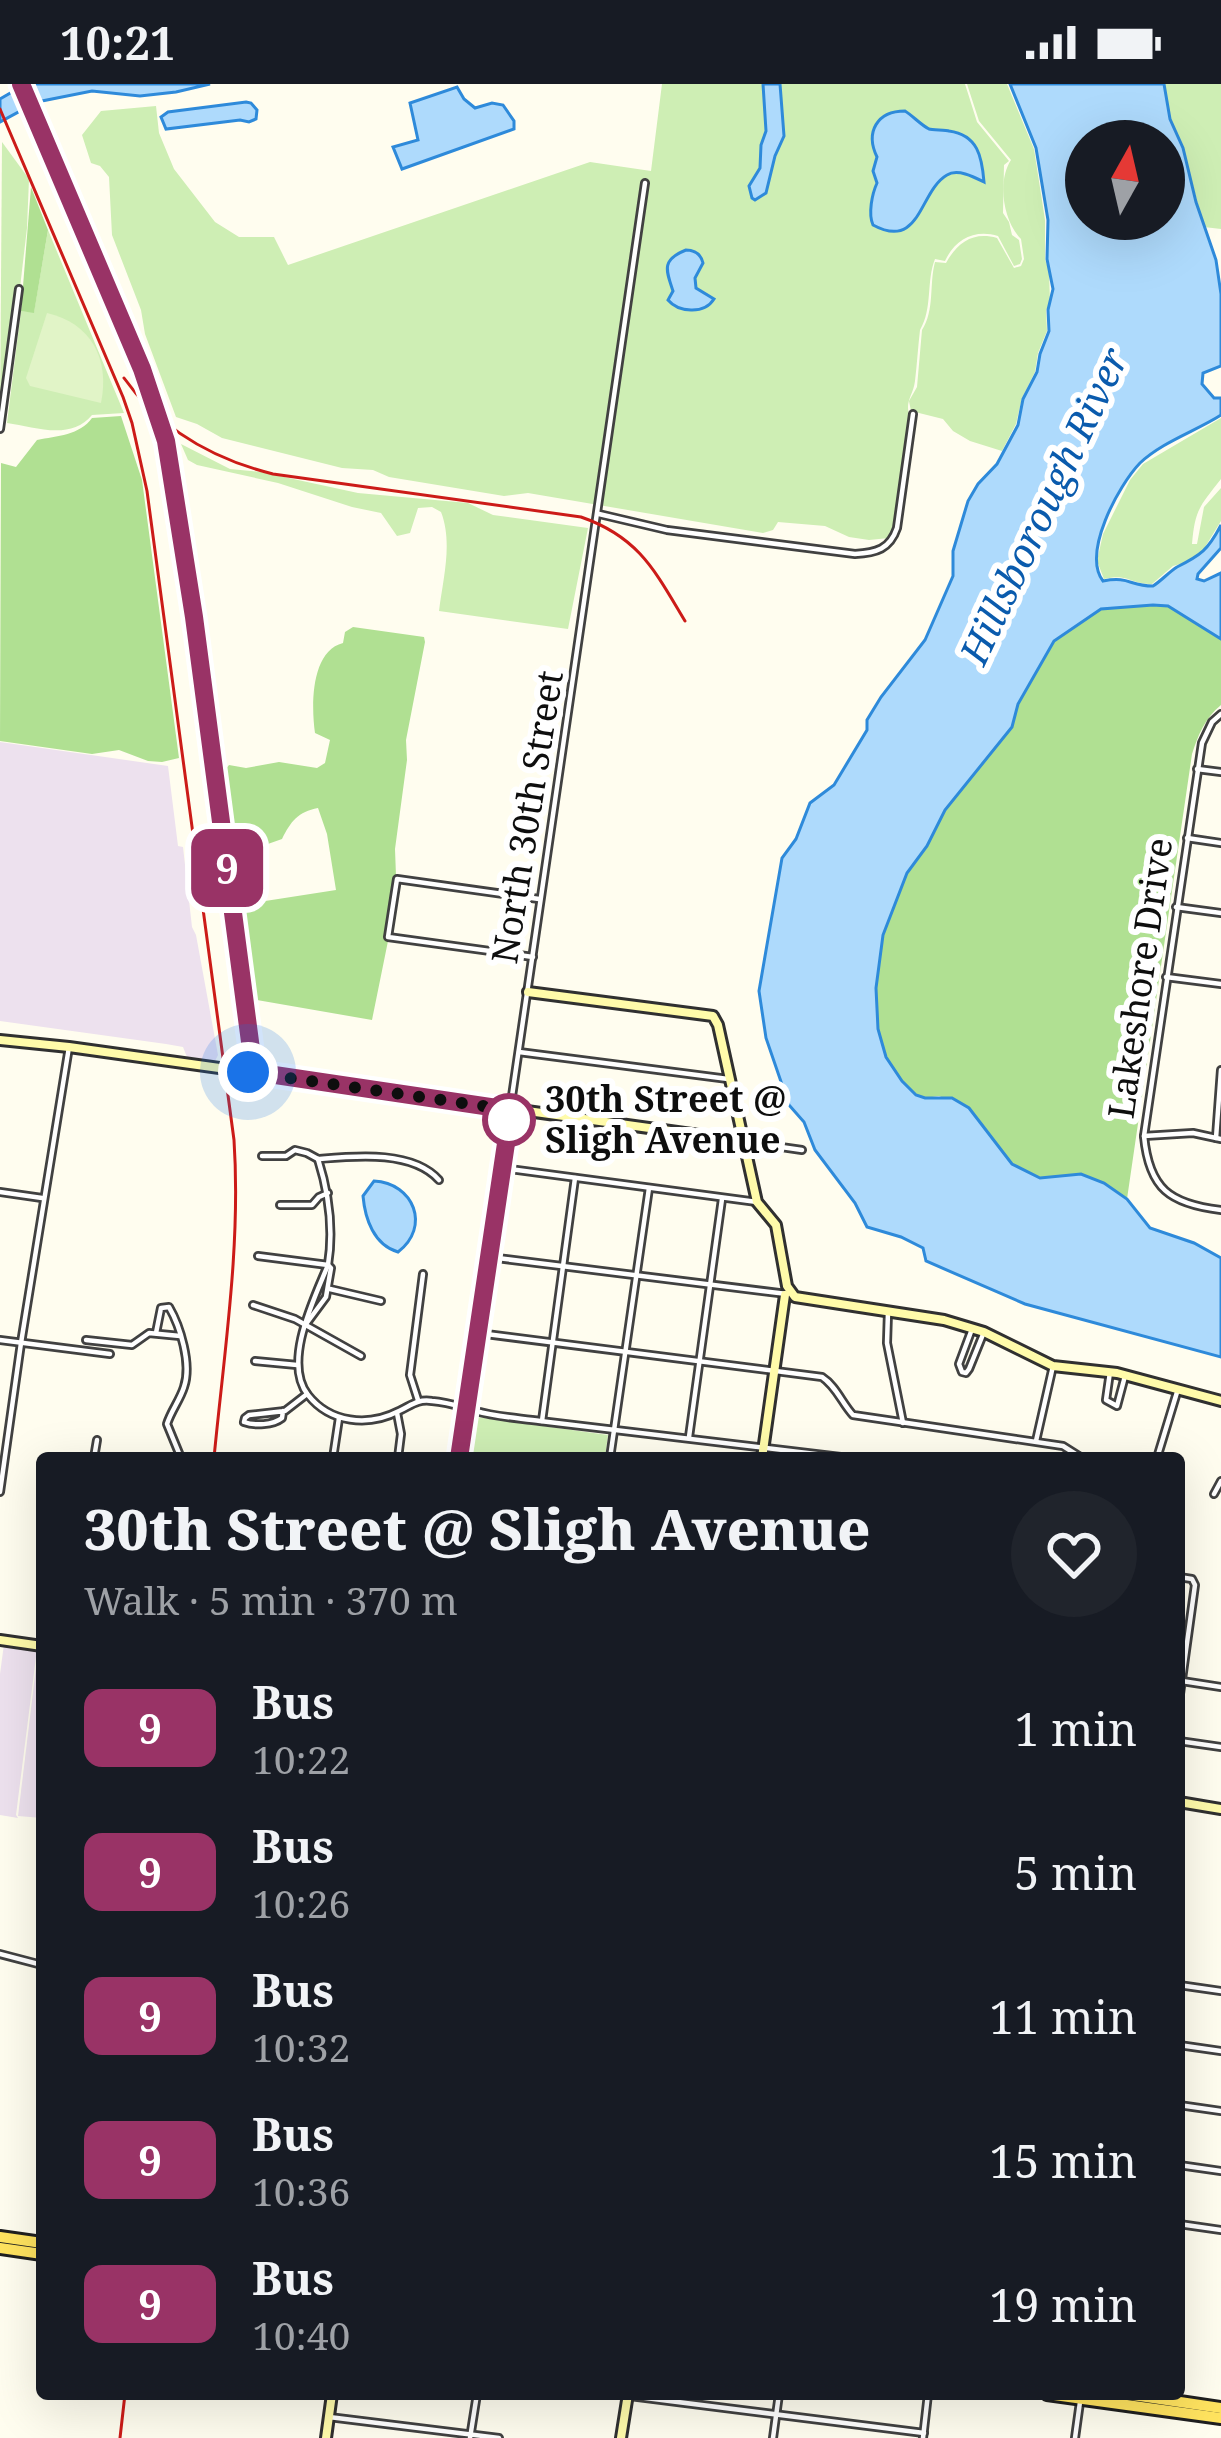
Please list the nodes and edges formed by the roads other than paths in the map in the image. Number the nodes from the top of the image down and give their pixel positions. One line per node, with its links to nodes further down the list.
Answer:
1 (21, 84): 20 (street)
2 (645, 183): 6 (street, North 30th Street)
3 (19, 289): 5 (street)
4 (913, 414): 6 (street)
5 (0, 429)
6 (599, 514): 12 (street, North 30th Street)
7 (1221, 714): 8 (street, Lakeshore Drive)
8 (1197, 769): 9 (street); 10 (street, Lakeshore Drive)
9 (1221, 772)
10 (1186, 838): 11 (street); 13 (street, Lakeshore Drive)
11 (1221, 843)
12 (541, 899): 15 (street, North 30th Street); 15 (street)
13 (1176, 907): 14 (street); 16 (street, Lakeshore Drive)
14 (1221, 913)
15 (533, 957): 18 (street, North 30th Street)
16 (1166, 976): 17 (street); 28 (street, Lakeshore Drive)
17 (1221, 983)
18 (528, 992): 22 (street, North 30th Street); 26 (street)
19 (0, 1040): 21 (street)
20 (250, 1044): 23 (street); 25 (street)
21 (69, 1047): 23 (street); 41 (street)
22 (519, 1052): 26 (street); 27 (street, North 30th Street)
23 (237, 1070): 25 (street)
24 (1221, 1070): 29 (street)
25 (254, 1072): 27 (street)
26 (728, 1078): 30 (street)
27 (511, 1110): 30 (street); 34 (street, North 30th Street)
28 (1144, 1136): 29 (street); 44 (street, Lakeshore Drive)
29 (1219, 1139)
30 (742, 1141): 31 (street); 42 (street)
31 (802, 1150)
32 (262, 1156): 33 (street)
33 (318, 1159): 36 (street); 39 (street)
34 (502, 1168): 35 (street); 46 (street, North 30th Street)
35 (575, 1178): 37 (street); 48 (street)
36 (439, 1180)
37 (649, 1188): 40 (street); 50 (street)
38 (0, 1192): 41 (street)
39 (328, 1193): 43 (street); 47 (street)
40 (722, 1197): 42 (street); 52 (street)
41 (45, 1198): 66 (street)
42 (757, 1202): 54 (street)
43 (280, 1205)
44 (1221, 1210)
45 (257, 1256): 47 (street)
46 (489, 1257): 48 (street); 62 (street, North 30th Street)
47 (328, 1265): 51 (street); 53 (street)
48 (563, 1267): 50 (street); 67 (street)
49 (423, 1274): 80 (street)
50 (637, 1277): 52 (street); 68 (street)
51 (319, 1286): 53 (street); 58 (street)
52 (711, 1286): 54 (street); 71 (street)
53 (328, 1288): 55 (street); 58 (street)
54 (788, 1294): 57 (street); 75 (street)
55 (380, 1301)
56 (253, 1305): 58 (street)
57 (888, 1312): 59 (street); 87 (street)
58 (306, 1325): 70 (street); 73 (street)
59 (972, 1329): 60 (street); 60 (street)
60 (984, 1332): 74 (street)
61 (156, 1333): 63 (street); 63 (street); 65 (street)
62 (478, 1333): 67 (street); 82 (street, North 30th Street)
63 (180, 1336): 93 (street)
64 (0, 1340): 66 (street)
65 (86, 1340)
66 (21, 1343): 69 (street); 101 (street)
67 (553, 1343): 68 (street); 86 (street)
68 (625, 1351): 71 (street); 88 (street)
69 (110, 1354)
70 (362, 1356)
71 (698, 1360): 75 (street); 89 (street)
72 (255, 1361): 73 (street)
73 (298, 1365): 79 (street)
74 (1053, 1366): 76 (street); 91 (street)
75 (775, 1370): 87 (street); 98 (street)
76 (1110, 1372): 77 (street); 77 (street)
77 (1125, 1376): 78 (street)
78 (1178, 1389): 81 (street); 100 (street)
79 (307, 1394): 84 (street); 85 (street)
80 (418, 1400): 82 (street); 83 (street)
81 (1221, 1401)
82 (467, 1408): 86 (street); 96 (street, North 30th Street)
83 (397, 1413): 85 (street); 95 (street)
84 (248, 1415)
85 (339, 1418): 94 (street)
86 (542, 1421): 88 (street)
87 (903, 1423): 91 (street)
88 (614, 1428): 89 (street); 97 (street)
89 (689, 1437): 98 (street)
90 (97, 1440): 92 (street)
91 (1036, 1441): 99 (street)
92 (95, 1452)
93 (179, 1452)
94 (334, 1452)
95 (399, 1452)
96 (460, 1452)
97 (611, 1452)
98 (763, 1452)
99 (1072, 1452)
100 (1159, 1452)
101 (1, 1462): 103 (street)
102 (1221, 1481): 104 (street)
103 (0, 1492)
104 (1214, 1494)
105 (1185, 1579): 108 (street)
106 (0, 1640): 107 (street)
107 (36, 1645)
108 (1185, 1656)
109 (1185, 1681): 110 (street)
110 (1221, 1687)
111 (1185, 1742): 112 (street)
112 (1221, 1747)
113 (1185, 1803): 114 (street)
114 (1221, 1809)
115 (0, 1954): 116 (street)
116 (36, 1963)
117 (1185, 1985): 118 (street)
118 (1221, 1991)
119 (1185, 2046): 120 (street)
120 (1221, 2050)
121 (1185, 2106): 122 (street)
122 (1221, 2111)
123 (1185, 2166): 124 (street)
124 (1221, 2171)
125 (1185, 2225): 126 (street)
126 (1221, 2230)
127 (0, 2237): 128 (main road)
128 (36, 2242)
129 (0, 2248): 130 (main road)
130 (36, 2253)
131 (331, 2400): 142 (street)
132 (476, 2400): 144 (street)
133 (627, 2400): 148 (street)
134 (667, 2400): 141 (street)
135 (777, 2400): 141 (street)
136 (927, 2400): 145 (street)
137 (1084, 2400): 150 (street)
138 (1110, 2400): 143 (main road)
139 (1167, 2400): 140 (main road)
140 (1221, 2408)
141 (776, 2414): 145 (street); 149 (street)
142 (329, 2416): 144 (street); 146 (street)
143 (1221, 2418)
144 (471, 2436): 147 (street)
145 (923, 2436)
146 (326, 2438)
147 (499, 2438)
148 (621, 2438)
149 (773, 2438)
150 (1075, 2438)

